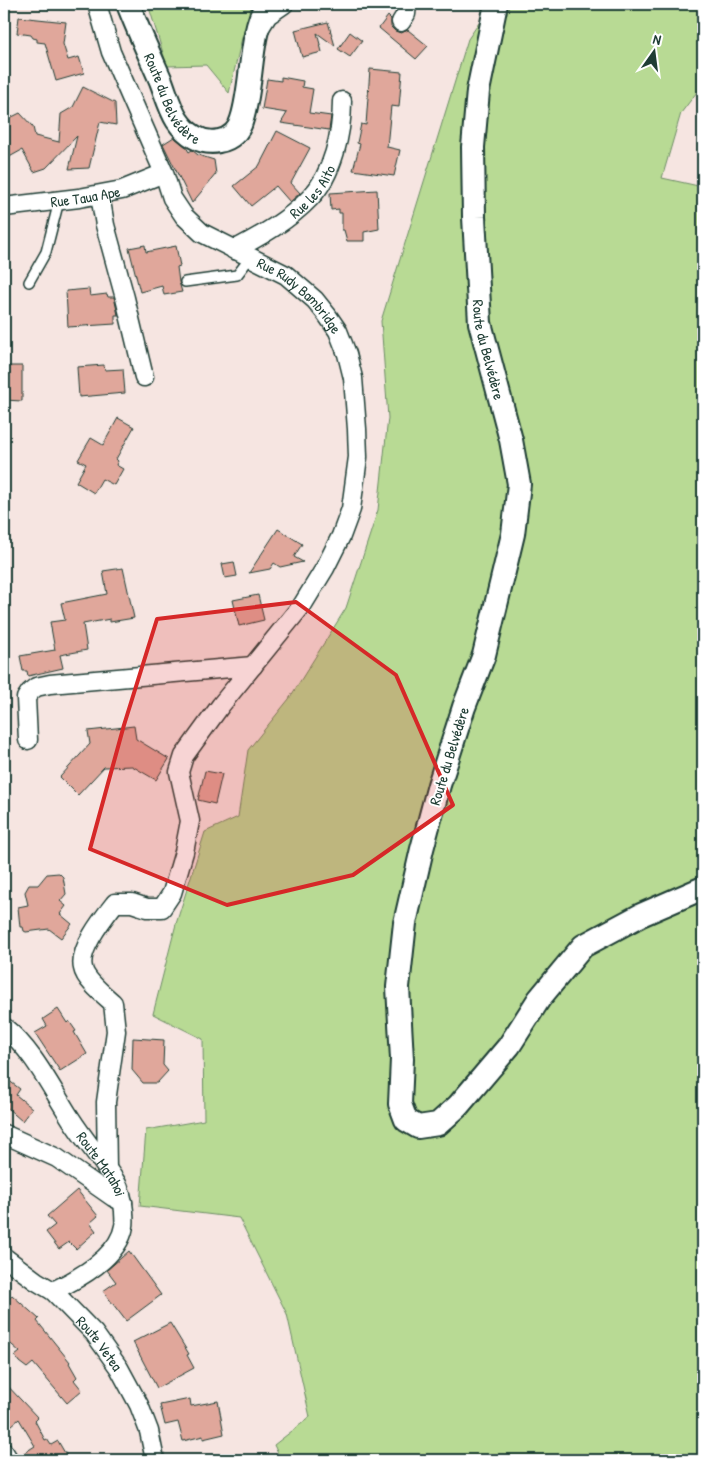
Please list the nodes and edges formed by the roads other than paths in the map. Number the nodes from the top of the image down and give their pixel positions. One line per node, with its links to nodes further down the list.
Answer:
1 (97, 4): 10 (street, Rue Rudy Bambridge)
2 (128, 4): 8 (street, Route du Belvédère)
3 (267, 4): 8 (street, Route du Belvédère)
4 (284, 4): 8 (street)
5 (407, 4): 7 (street)
6 (496, 4): 21 (street, Route du Belvédère)
7 (401, 22)
8 (258, 30)
9 (342, 101): 14 (street, Rue les Aito)
10 (164, 173): 11 (street, Rue Taua Ape); 14 (street, Rue Rudy Bambridge)
11 (100, 195): 12 (street, Rue Taua Ape); 18 (street)
12 (59, 201): 13 (street, Rue Taua Ape); 16 (lane)
13 (4, 207)
14 (234, 250): 15 (street, Rue Rudy Bambridge)
15 (250, 258): 17 (lane); 19 (street, Rue Rudy Bambridge)
16 (30, 282)
17 (185, 282)
18 (144, 376)
19 (253, 666): 20 (street); 24 (street, Rue Rudy Bambridge)
20 (28, 740)
21 (703, 888)
22 (4, 1027): 24 (street, Route Matahoi)
23 (4, 1134): 25 (street)
24 (107, 1170): 25 (street, Route Matahoi)
25 (123, 1202): 27 (street, Route Matahoi)
26 (4, 1257): 27 (street, Route Vetea)
27 (53, 1291): 30 (street, Route Vetea)
28 (4, 1452): 29 (street)
29 (9, 1460)
30 (155, 1460)

